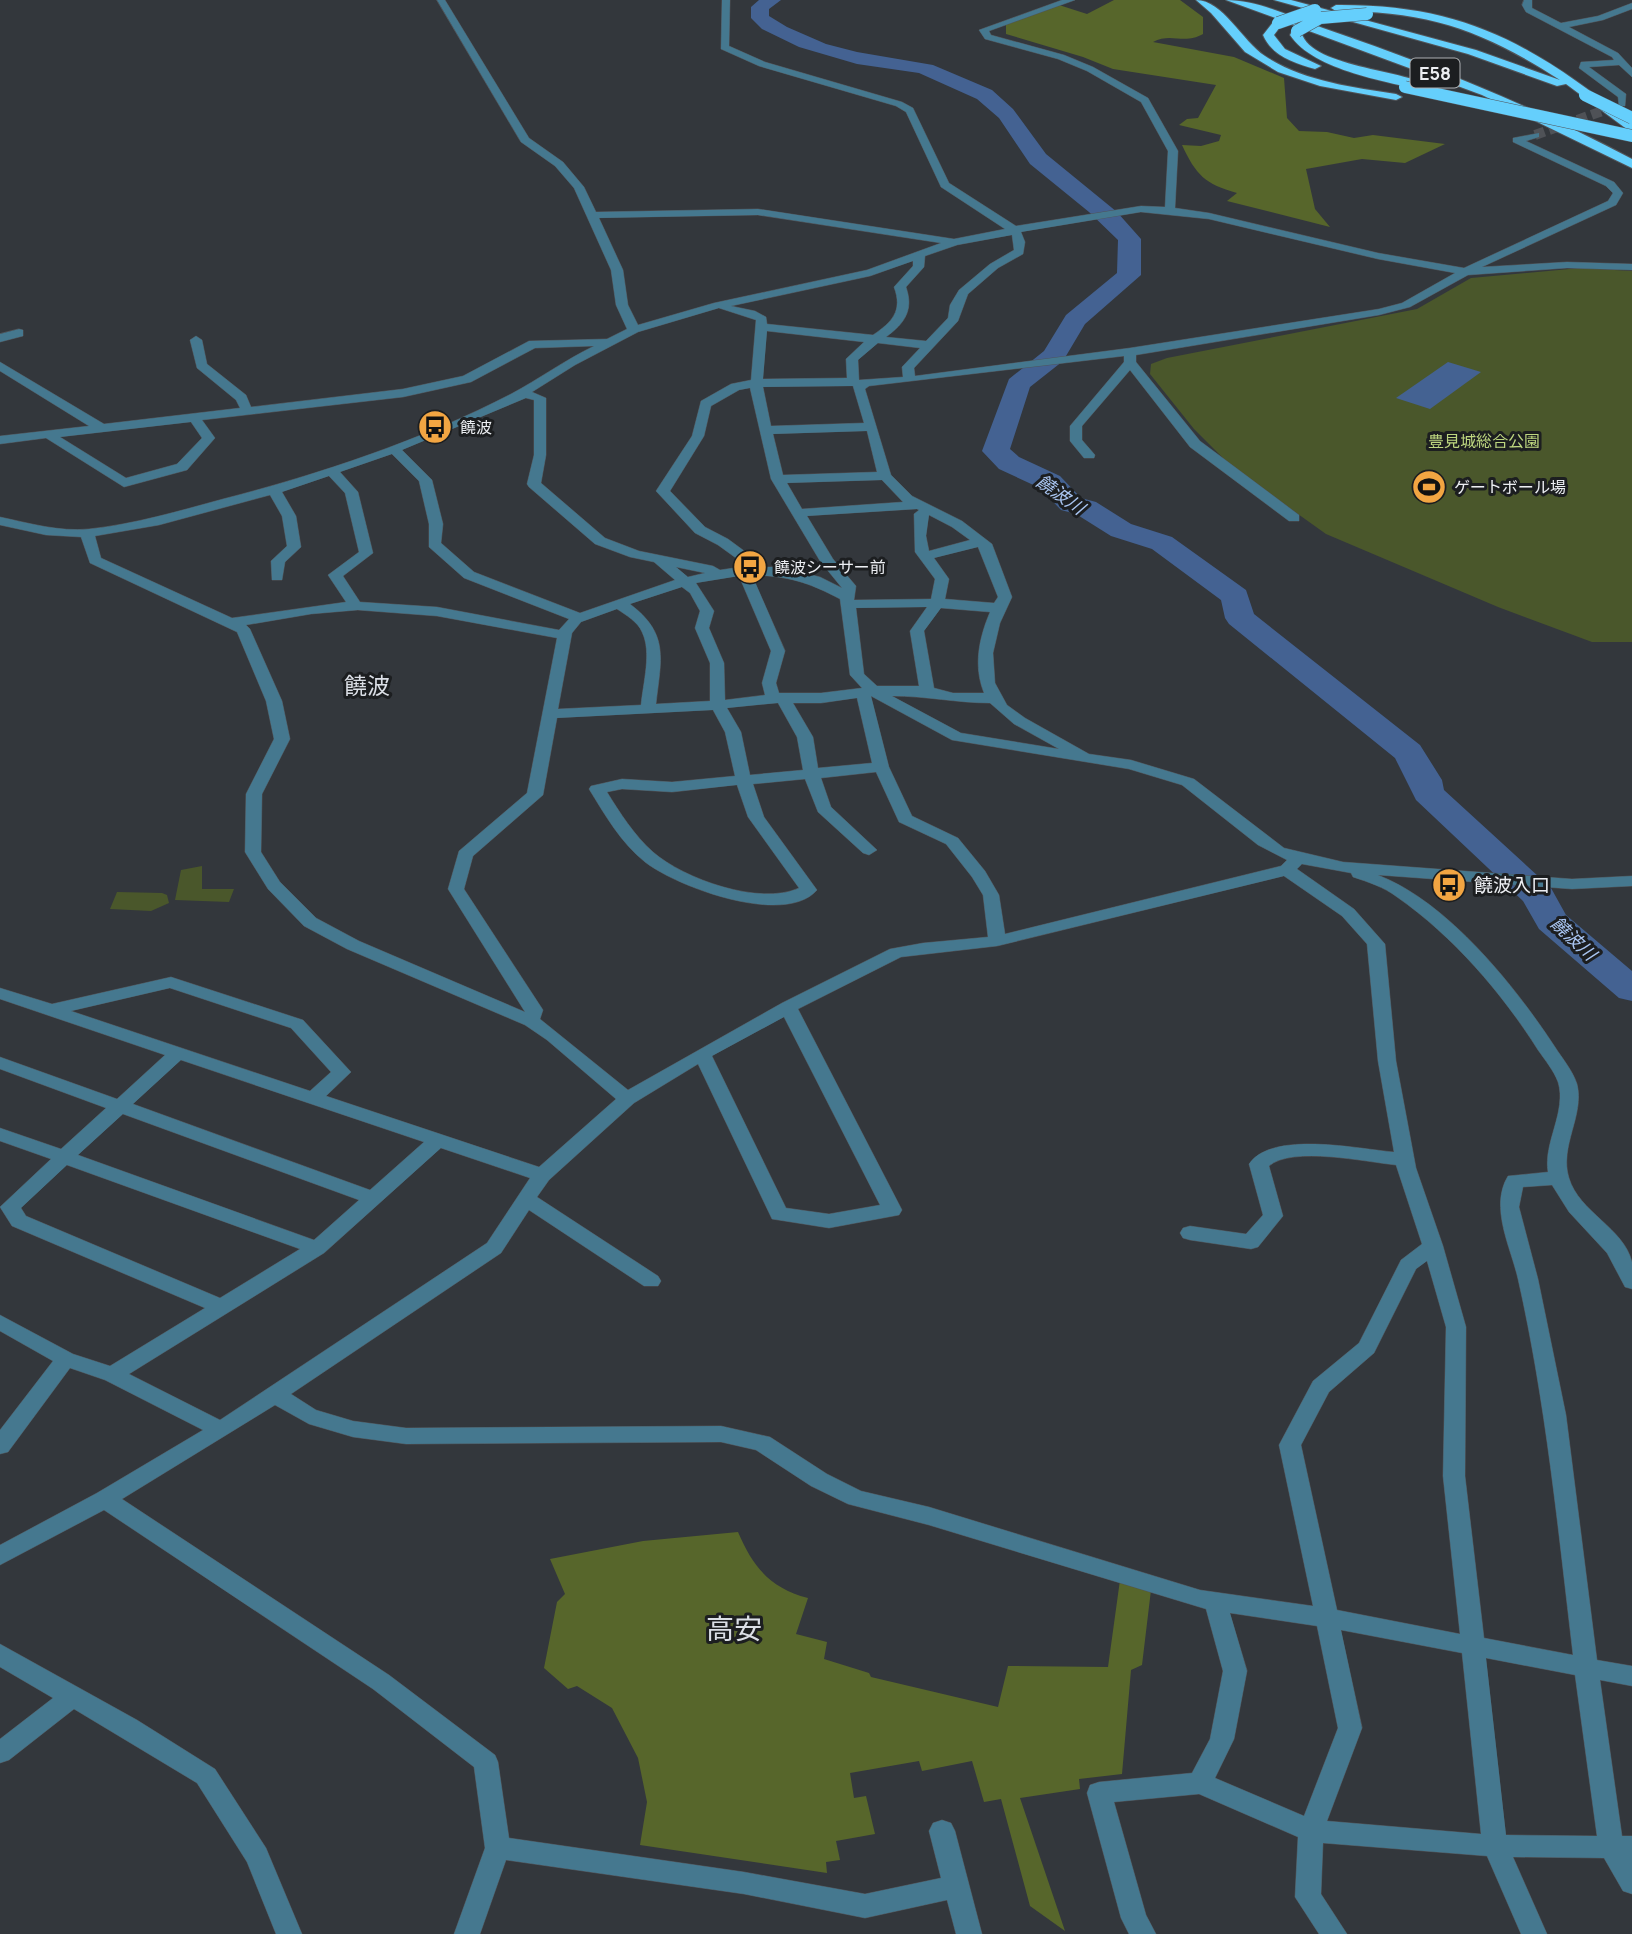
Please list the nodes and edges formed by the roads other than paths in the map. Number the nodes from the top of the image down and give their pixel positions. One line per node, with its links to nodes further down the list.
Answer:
1 (442, 0): 23 (street)
2 (726, 0): 24 (street)
3 (1071, 0): 22 (street)
4 (1231, 0): 21 (highway, E58)
5 (1254, 0): 20 (highway, E58)
6 (1279, 0): 11 (highway)
7 (1528, 0): 10 (street)
8 (1205, 2): 14 (highway)
9 (1632, 6): 10 (street)
10 (1562, 26): 12 (street)
11 (1500, 56): 16 (highway, bridge); 21 (highway, bridge)
12 (1620, 62): 13 (street); 15 (street)
13 (1632, 74)
14 (1401, 92): 17 (highway, bridge); 19 (highway, bridge)
15 (1622, 104)
16 (1632, 118)
17 (1632, 129)
18 (1535, 135): 28 (street)
19 (1632, 136)
20 (1632, 148)
21 (1632, 164)
22 (1170, 210): 24 (street); 28 (street)
23 (593, 215): 25 (street); 31 (street)
24 (1013, 229): 25 (street); 37 (street)
25 (954, 242): 26 (street)
26 (920, 255): 29 (street); 34 (street)
27 (1632, 267): 28 (street)
28 (1465, 272): 38 (street)
29 (714, 306): 30 (street); 31 (street)
30 (763, 327): 34 (street); 41 (street)
31 (634, 330): 36 (street)
32 (19, 333): 33 (street)
33 (0, 338)
34 (874, 338): 37 (street); 42 (street)
35 (196, 340): 44 (street)
36 (611, 341): 43 (street); 44 (street)
37 (929, 345): 40 (street)
38 (1130, 357): 40 (street); 52 (street); 59 (street)
39 (0, 366): 46 (street)
40 (909, 380): 42 (street)
41 (757, 383): 42 (street); 48 (street); 65 (street)
42 (857, 383): 47 (street)
43 (516, 396): 51 (street); 64 (street)
44 (246, 409): 45 (street)
45 (194, 416): 46 (street); 49 (street)
46 (100, 427): 49 (street)
47 (872, 427): 48 (street); 54 (street)
48 (765, 430): 55 (street)
49 (49, 435): 50 (street)
50 (0, 440)
51 (394, 449): 53 (street); 75 (street)
52 (1089, 455)
53 (331, 471): 56 (street); 73 (street)
54 (884, 476): 55 (street); 57 (street)
55 (778, 480): 58 (street)
56 (273, 490): 61 (street); 68 (street)
57 (923, 508): 58 (street); 62 (street); 63 (street)
58 (798, 513): 70 (street)
59 (1294, 518)
60 (0, 521): 61 (street)
61 (87, 533): 76 (street)
62 (981, 542): 63 (street); 74 (street)
63 (925, 556): 71 (street)
64 (659, 559): 66 (street); 69 (street)
65 (763, 571): 67 (street); 70 (street)
66 (721, 572): 67 (street); 69 (street)
67 (744, 572): 80 (street)
68 (277, 577)
69 (685, 580): 72 (street); 82 (street)
70 (847, 600): 71 (street); 79 (street)
71 (937, 603): 74 (street); 78 (street)
72 (620, 604): 75 (street); 83 (street)
73 (356, 606): 76 (street); 77 (street)
74 (999, 608): 81 (street)
75 (580, 618): 77 (street)
76 (231, 623): 99 (street)
77 (565, 636): 84 (street)
78 (927, 691): 79 (street); 81 (street)
79 (868, 692): 80 (street); 85 (street); 86 (street)
80 (778, 698): 82 (street); 87 (street)
81 (995, 698): 85 (street)
82 (718, 705): 83 (street); 88 (street)
83 (648, 708): 84 (street)
84 (552, 714): 99 (street)
85 (1091, 760): 90 (street)
86 (881, 767): 87 (street); 95 (street)
87 (811, 772): 88 (street); 89 (street)
88 (743, 779): 88 (street)
89 (869, 850)
90 (1293, 864): 91 (street); 95 (street); 109 (street)
91 (1343, 867): 92 (street); 94 (street)
92 (1416, 873): 93 (street); 94 (street)
93 (1625, 882)
94 (1401, 891): 111 (street)
95 (997, 941): 97 (street)
96 (0, 993): 98 (street)
97 (788, 1007): 101 (street); 101 (street)
98 (52, 1011): 100 (street); 103 (street)
99 (531, 1021): 104 (street)
100 (177, 1054): 103 (street); 105 (street)
101 (702, 1054): 104 (street)
102 (0, 1063): 105 (street)
103 (313, 1098): 107 (street)
104 (627, 1099): 110 (street)
105 (120, 1106): 108 (street); 112 (street)
106 (0, 1134): 108 (street)
107 (439, 1139): 110 (street); 112 (street)
108 (65, 1157): 116 (street); 119 (street)
109 (1405, 1160): 114 (street); 115 (street)
110 (542, 1175): 113 (street)
111 (1559, 1178): 118 (street); 132 (street)
112 (373, 1198): 116 (street)
113 (526, 1199): 117 (street); 123 (street)
114 (1190, 1233)
115 (1433, 1246): 129 (street); 130 (street)
116 (317, 1248): 119 (street)
117 (651, 1281)
118 (1632, 1282)
119 (222, 1307): 122 (street)
120 (0, 1322): 121 (street)
121 (66, 1359): 122 (street); 125 (street)
122 (112, 1375): 124 (street)
123 (276, 1395): 124 (street); 128 (street)
124 (221, 1430): 126 (street)
125 (0, 1446)
126 (105, 1499): 127 (street); 141 (street)
127 (1, 1555)
128 (1215, 1601): 129 (street); 136 (street)
129 (1328, 1618): 130 (street); 138 (street)
130 (1474, 1647): 132 (street); 139 (street)
131 (0, 1654): 134 (street)
132 (1586, 1666): 133 (street); 140 (street)
133 (1632, 1676)
134 (72, 1696): 135 (street); 144 (street)
135 (0, 1753)
136 (1200, 1783): 138 (street); 147 (street)
137 (942, 1831): 143 (street)
138 (1311, 1831): 139 (street); 148 (street)
139 (1494, 1846): 140 (street); 149 (street)
140 (1622, 1846): 142 (street)
141 (498, 1848): 143 (street); 145 (street)
142 (1632, 1883)
143 (957, 1886): 146 (street)
144 (289, 1934)
145 (467, 1934)
146 (969, 1934)
147 (1143, 1934)
148 (1334, 1934)
149 (1534, 1934)

